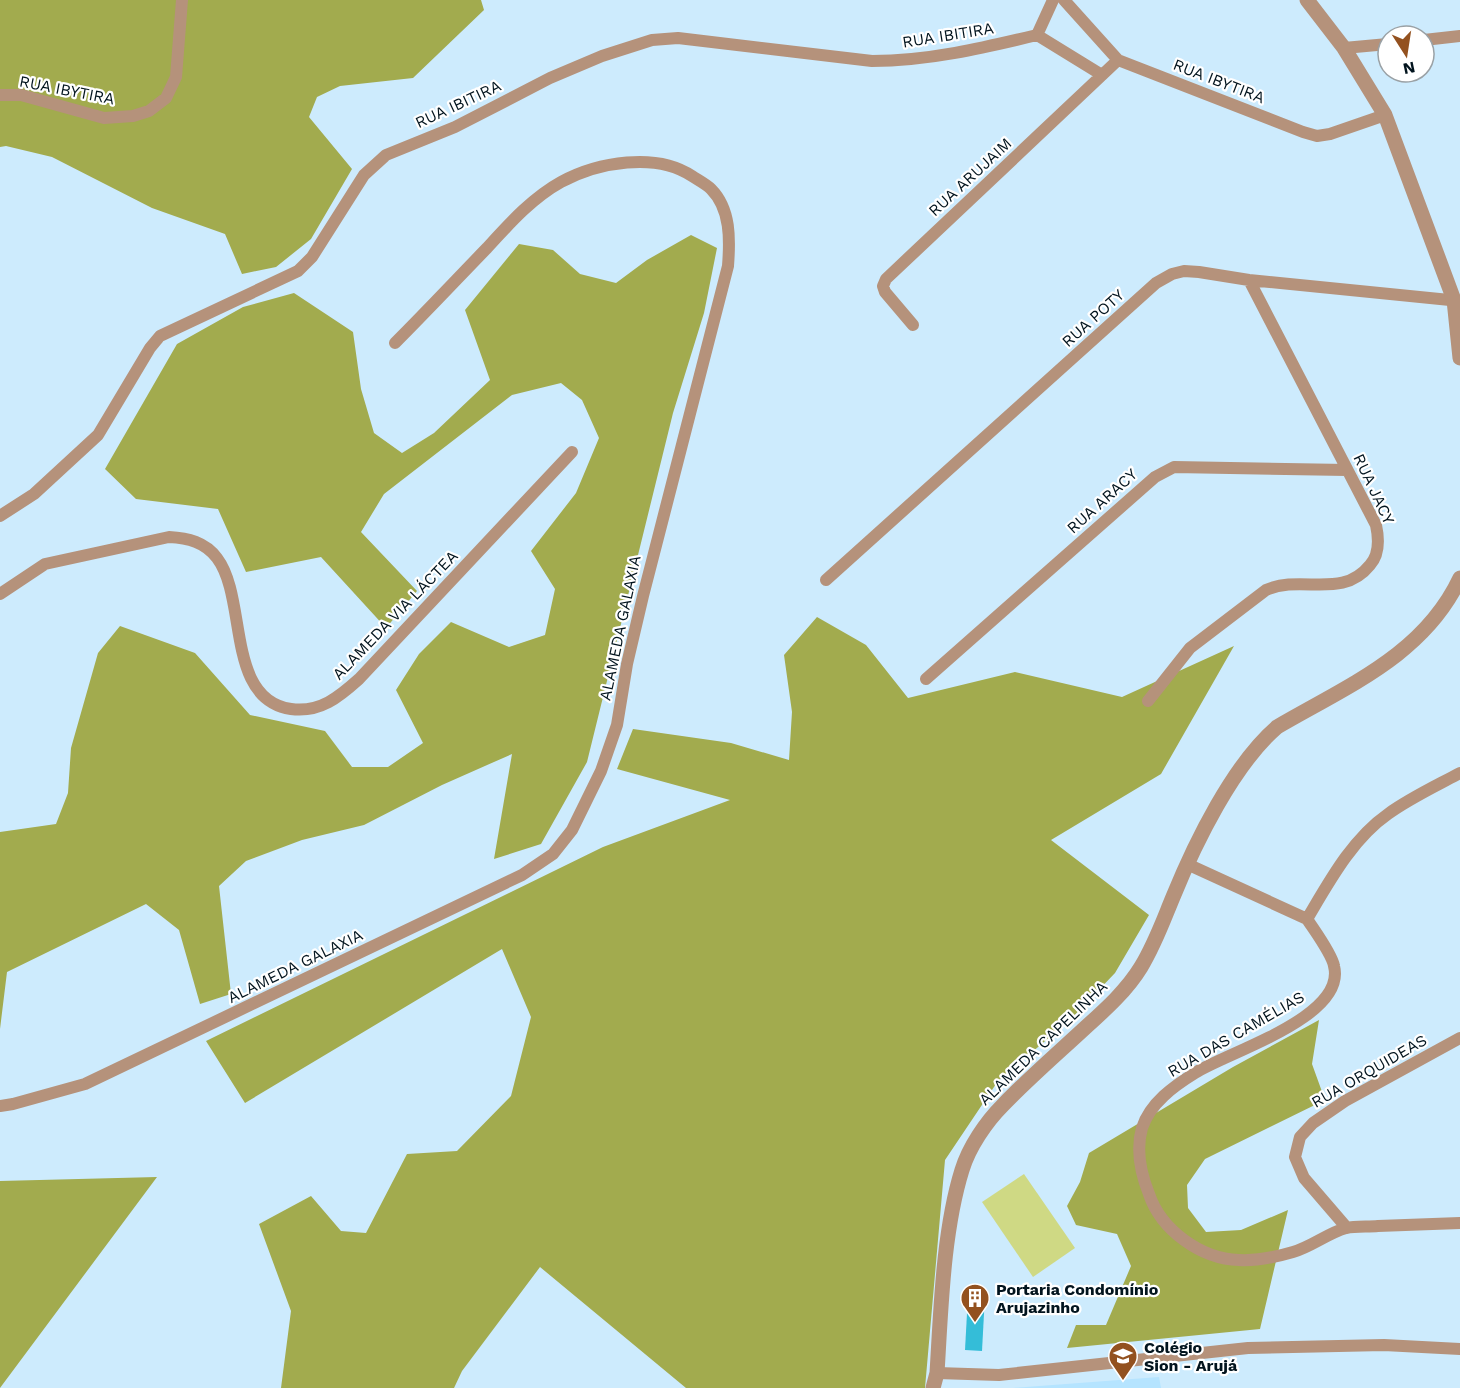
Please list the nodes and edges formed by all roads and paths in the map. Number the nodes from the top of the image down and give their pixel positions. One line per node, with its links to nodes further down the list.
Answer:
1 (182, 0): 12 (street, RUA IBYTIRA)
2 (1053, 0): 5 (street)
3 (1064, 0): 10 (street, RUA IBYTIRA)
4 (1307, 0): 9 (street)
5 (1037, 35): 11 (street); 21 (street, RUA IBITIRA)
6 (1460, 36): 7 (street)
7 (1436, 39)
8 (1376, 45): 9 (street)
9 (1344, 48): 13 (street)
10 (1118, 60): 11 (street, RUA ARUJAIM); 13 (street, RUA IBYTIRA)
11 (1102, 75): 16 (street, RUA ARUJAIM)
12 (0, 95)
13 (1385, 114): 15 (street)
14 (1249, 279): 15 (street, RUA POTY); 20 (street, RUA JACY); 23 (street, RUA POTY)
15 (1457, 300): 18 (street)
16 (913, 325)
17 (395, 343): 31 (street, ALAMEDA GALAXIA)
18 (1460, 358)
19 (572, 452): 24 (street, ALAMEDA VIA LÁCTEA)
20 (1347, 470): 25 (street, RUA ARACY); 26 (street, RUA JACY)
21 (0, 516)
22 (1460, 578): 28 (street, ALAMEDA CAPELINHA)
23 (826, 580)
24 (0, 594)
25 (926, 679)
26 (1148, 701)
27 (1460, 773): 29 (street)
28 (1187, 864): 29 (street); 35 (street, ALAMEDA CAPELINHA)
29 (1307, 919): 33 (street, RUA DAS CAMÉLIAS)
30 (1460, 1038): 33 (street, RUA ORQUIDEAS)
31 (0, 1106)
32 (1460, 1223): 33 (street, RUA DAS CAMÉLIAS)
33 (1347, 1228)
34 (1460, 1349): 35 (street)
35 (937, 1373): 36 (street, ALAMEDA CAPELINHA)
36 (933, 1388)

